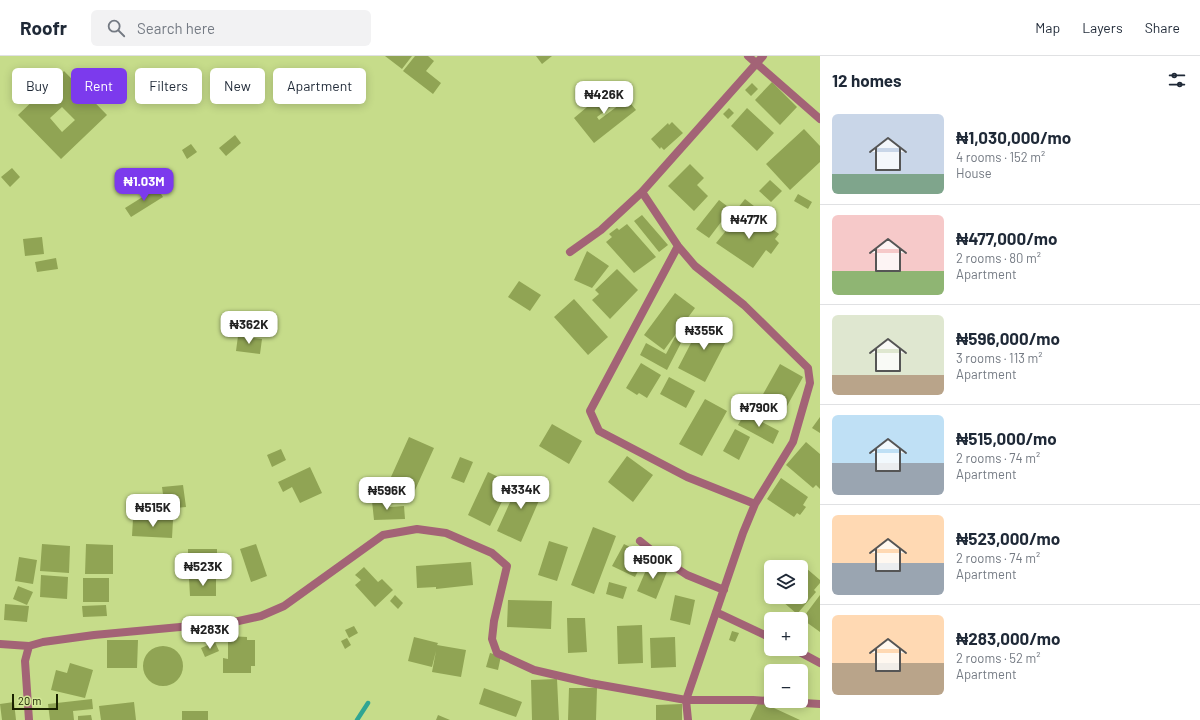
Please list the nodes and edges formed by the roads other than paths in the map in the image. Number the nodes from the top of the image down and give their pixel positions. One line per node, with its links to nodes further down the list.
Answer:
1 (748, 56): 3 (street)
2 (763, 56): 3 (street)
3 (757, 62): 4 (street); 5 (street)
4 (820, 119)
5 (642, 192): 6 (street); 7 (street)
6 (678, 246): 8 (street); 8 (street)
7 (570, 252)
8 (756, 504): 10 (street)
9 (640, 541): 10 (street)
10 (724, 590): 11 (street)
11 (716, 612): 12 (street); 17 (street)
12 (764, 635)
13 (0, 644): 14 (street)
14 (29, 646): 17 (street); 19 (street)
15 (807, 656): 16 (street)
16 (820, 663)
17 (686, 700): 18 (street); 20 (street)
18 (820, 704)
19 (29, 720)
20 (688, 720)

